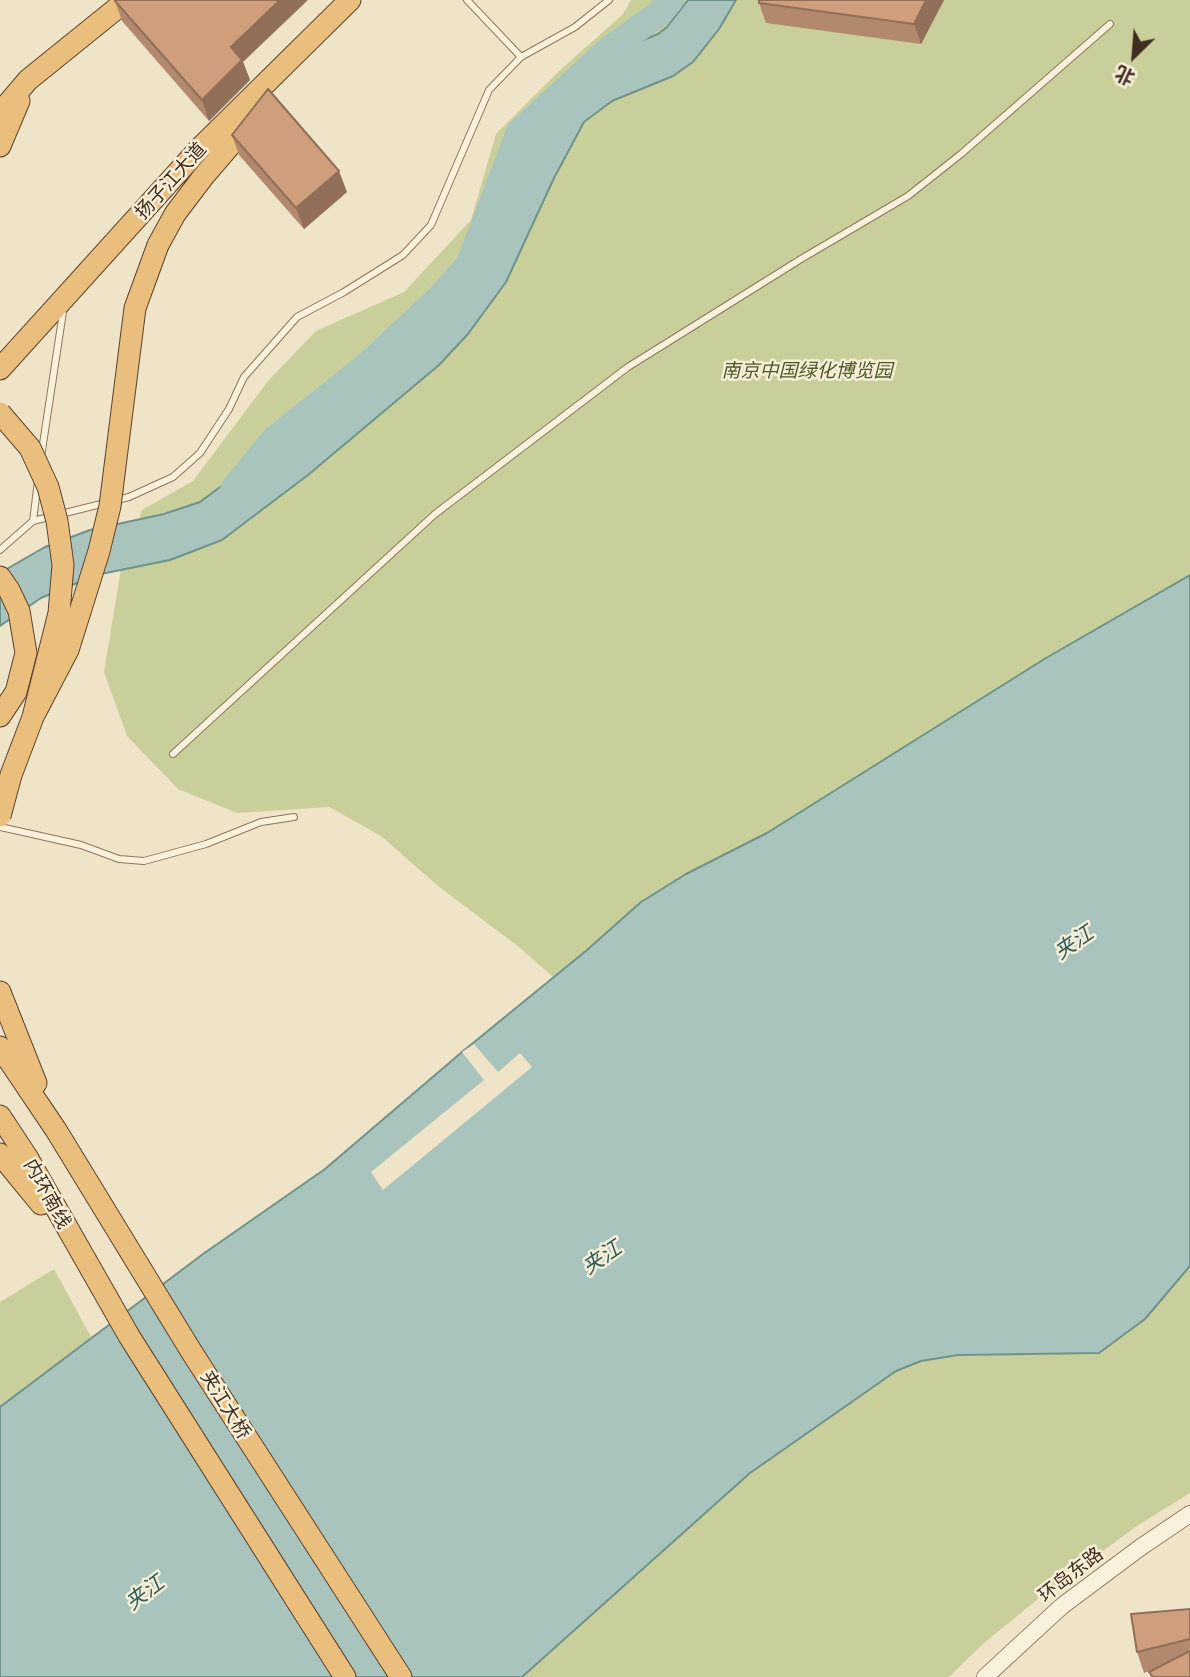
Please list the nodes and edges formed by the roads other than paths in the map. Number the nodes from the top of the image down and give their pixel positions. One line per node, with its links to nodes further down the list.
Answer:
1 (127, 0): 8 (highway)
2 (350, 0): 6 (highway, 扬子江大道)
3 (467, 0): 7 (lane)
4 (609, 0): 7 (lane)
5 (1110, 24): 19 (lane)
6 (301, 48): 11 (highway, 扬子江大道); 18 (highway, bridge)
7 (521, 57): 14 (lane)
8 (29, 80): 9 (highway); 10 (highway)
9 (0, 113)
10 (0, 146)
11 (67, 295): 12 (highway, 扬子江大道); 14 (lane)
12 (0, 369)
13 (0, 414): 18 (highway, bridge)
14 (33, 521): 15 (lane)
15 (0, 550)
16 (0, 577): 17 (highway)
17 (0, 716)
18 (33, 717): 20 (highway, bridge)
19 (173, 754)
20 (0, 816)
21 (294, 817): 22 (lane)
22 (0, 827)
23 (0, 992): 26 (highway)
24 (0, 1047): 26 (highway)
25 (0, 1116): 28 (highway, 内环南线)
26 (56, 1130): 31 (highway, 夹江大桥)
27 (0, 1154): 28 (highway)
28 (71, 1236): 30 (highway)
29 (1190, 1514): 32 (street, 环岛东路)
30 (345, 1677)
31 (401, 1677)
32 (985, 1677)

